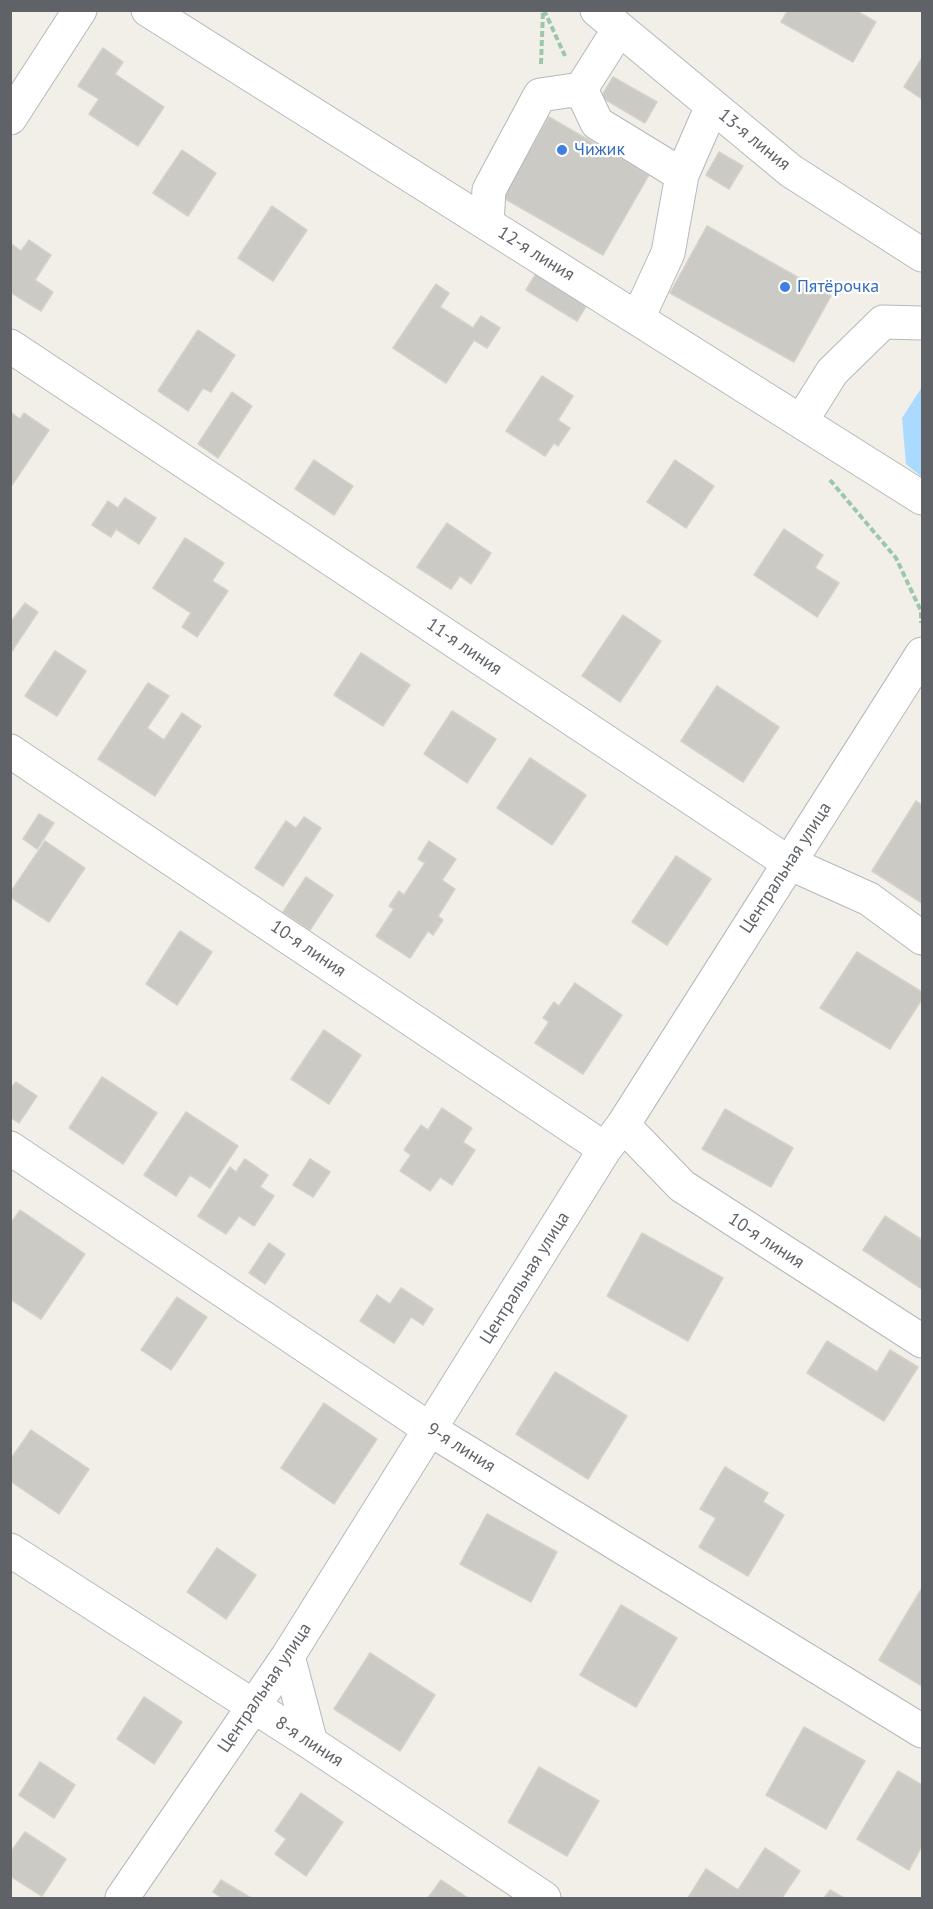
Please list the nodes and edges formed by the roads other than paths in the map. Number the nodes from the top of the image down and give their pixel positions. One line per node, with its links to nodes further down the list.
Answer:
1 (80, 10): 6 (street)
2 (148, 10): 8 (street, 12-я линия)
3 (608, 20): 4 (street); 5 (street, 13-я линия)
4 (581, 89): 7 (street); 8 (street)
5 (712, 106): 7 (street); 9 (street, 13-я линия)
6 (10, 118)
7 (682, 175): 10 (street)
8 (487, 223): 10 (street, 12-я линия)
9 (922, 255)
10 (638, 318): 13 (street, 12-я линия)
11 (922, 323): 13 (street)
12 (10, 346): 17 (street, 11-я линия)
13 (802, 420): 14 (street, 12-я линия)
14 (922, 498)
15 (922, 655): 17 (street, Центральная улица)
16 (10, 751): 19 (street, 10-я линия)
17 (789, 863): 18 (street, 11-я линия); 19 (street, Центральная улица)
18 (922, 938)
19 (614, 1137): 21 (street, 10-я линия); 22 (street, Центральная улица)
20 (10, 1148): 22 (street, 9-я линия)
21 (922, 1341)
22 (430, 1430): 24 (street, Центральная улица); 26 (street, 9-я линия)
23 (10, 1550): 25 (street, 8-я линия)
24 (288, 1656): 25 (street, Центральная улица); 27 (street)
25 (254, 1706): 27 (street, 8-я линия); 28 (street, Центральная улица)
26 (922, 1731)
27 (311, 1743): 29 (street, 8-я линия)
28 (122, 1899)
29 (544, 1899)

